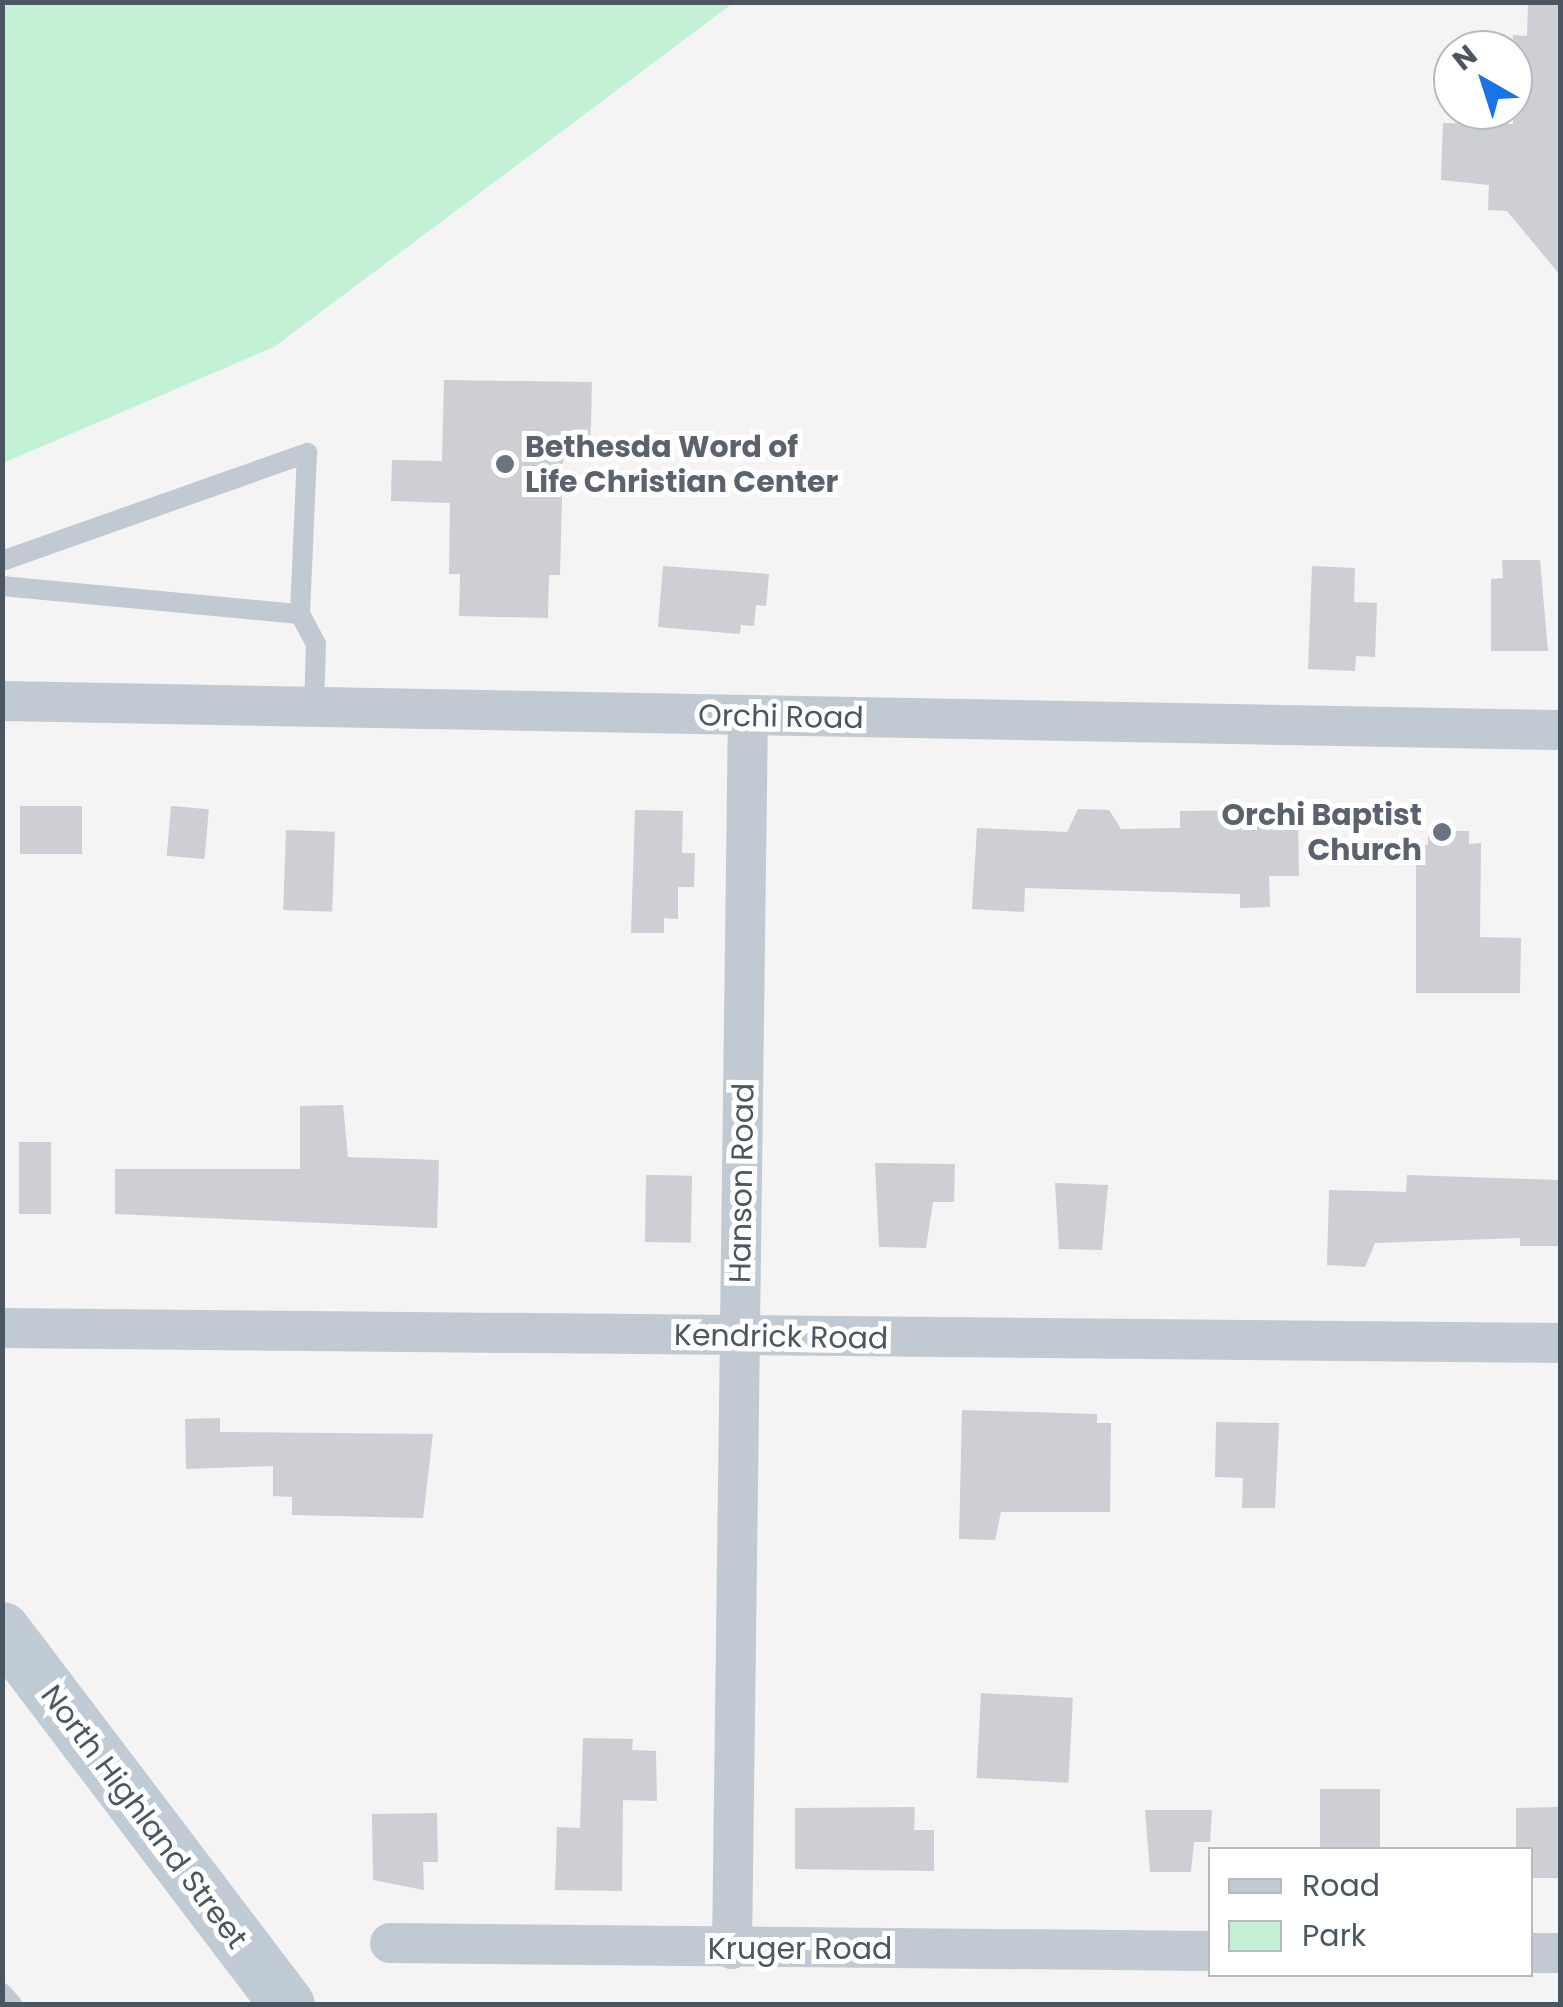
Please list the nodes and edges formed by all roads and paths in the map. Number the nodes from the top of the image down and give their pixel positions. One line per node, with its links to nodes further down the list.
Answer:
1 (2, 561): 3 (lane)
2 (2, 586): 3 (lane)
3 (300, 614): 5 (lane)
4 (2, 701): 5 (street, Orchi Road)
5 (314, 706): 6 (street, Orchi Road)
6 (748, 717): 7 (street, Orchi Road); 9 (street, Hanson Road)
7 (1560, 730)
8 (2, 1328): 9 (street, Kendrick Road)
9 (740, 1337): 10 (street, Kendrick Road); 13 (street, Hanson Road)
10 (1560, 1343)
11 (2, 1628): 19 (main road, North Highland Street)
12 (390, 1942): 13 (street, Kruger Road)
13 (732, 1949): 14 (street, Kruger Road)
14 (1208, 1951)
15 (1533, 1953): 16 (street)
16 (1560, 1953)
17 (2, 1992): 18 (lane)
18 (12, 2004)
19 (287, 2004)

